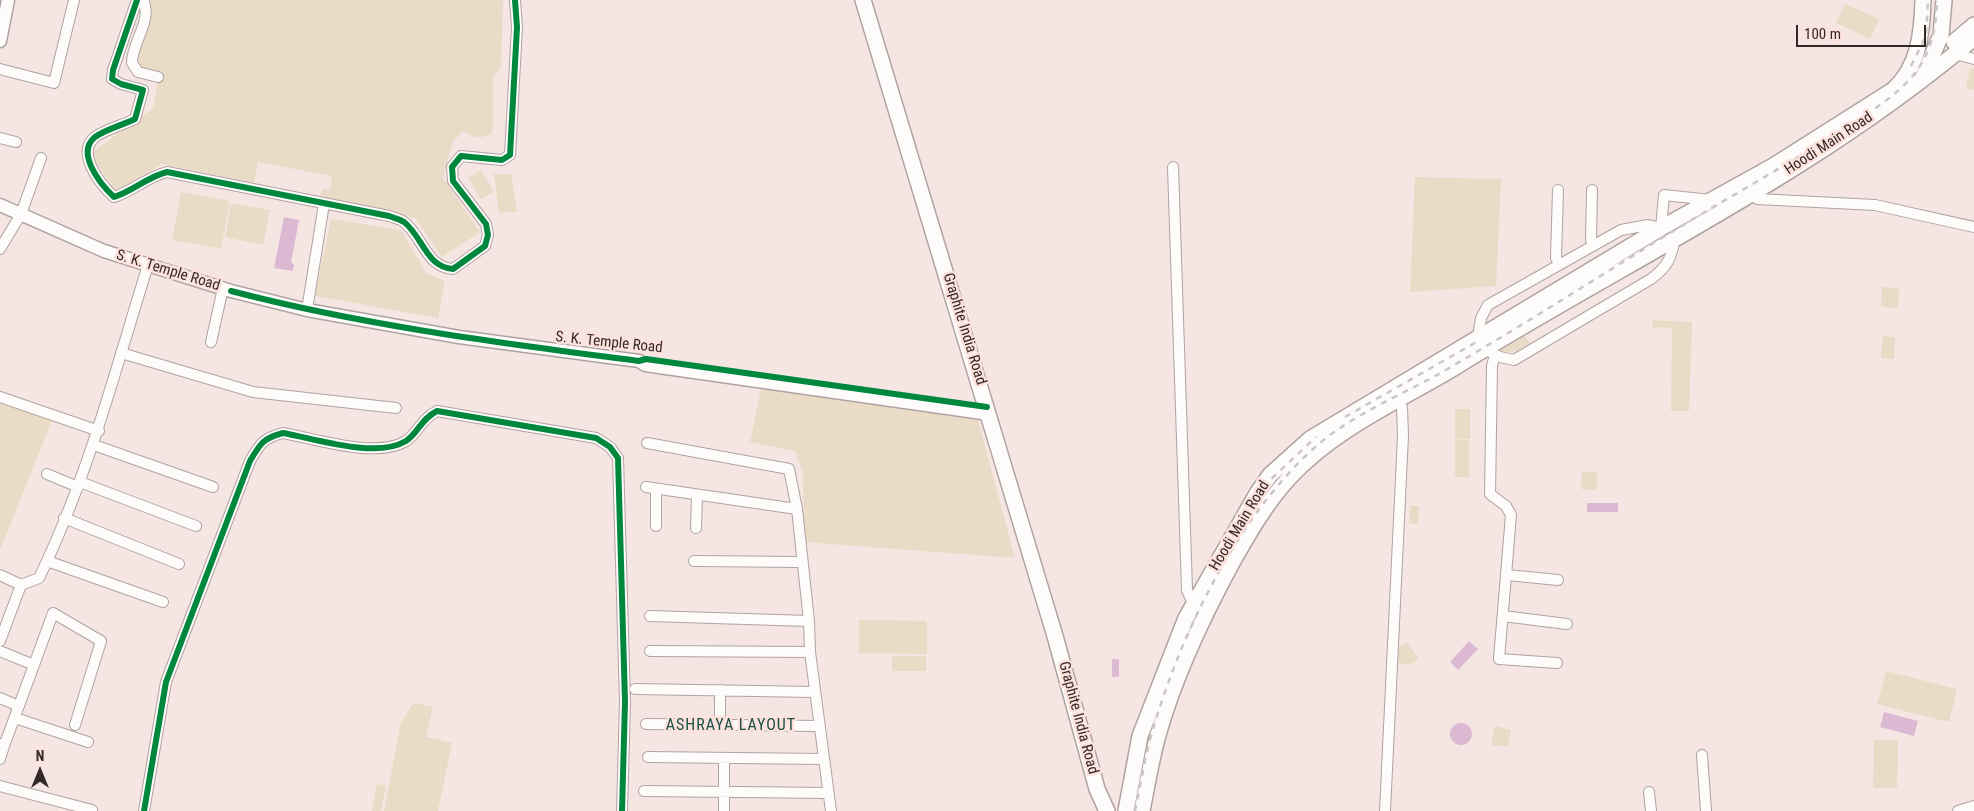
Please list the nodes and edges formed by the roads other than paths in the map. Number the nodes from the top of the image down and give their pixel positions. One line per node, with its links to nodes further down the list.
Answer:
1 (7, 0): 10 (street)
2 (74, 0): 14 (street)
3 (137, 0): 26 (street)
4 (143, 0): 16 (street)
5 (515, 0): 26 (street)
6 (863, 0): 45 (main road, Graphite India Road)
7 (1923, 0): 15 (main road)
8 (1944, 0): 15 (main road)
9 (1974, 25): 15 (main road, Hoodi Main Road)
10 (0, 41)
11 (1972, 43): 12 (main road, Hoodi Main Road)
12 (1955, 54): 13 (street); 15 (main road, Hoodi Main Road)
13 (1974, 60)
14 (0, 69)
15 (1922, 73): 17 (main road, Hoodi Main Road)
16 (158, 77)
17 (1851, 124): 24 (main road, Hoodi Main Road); 25 (main road, Hoodi Main Road)
18 (0, 138): 19 (street)
19 (16, 142)
20 (41, 158): 28 (street)
21 (1173, 167): 67 (street)
22 (1558, 190): 35 (street)
23 (1592, 190): 33 (street)
24 (1754, 192): 29 (street); 32 (main road, Hoodi Main Road)
25 (1711, 200): 30 (main road, Hoodi Main Road); 30 (street)
26 (324, 204): 38 (street)
27 (0, 205): 28 (street, S. K. Temple Road)
28 (21, 214): 31 (street); 36 (street, S. K. Temple Road)
29 (1974, 227)
30 (1660, 228): 33 (street); 40 (main road, Hoodi Main Road)
31 (3, 238): 34 (street)
32 (1675, 238): 40 (main road, Hoodi Main Road); 40 (street)
33 (1594, 244): 35 (street)
34 (0, 249)
35 (1559, 264): 40 (street)
36 (148, 265): 37 (street, S. K. Temple Road); 41 (street)
37 (223, 288): 38 (street, S. K. Temple Road); 39 (street)
38 (307, 310): 45 (street, S. K. Temple Road)
39 (211, 342)
40 (1486, 347): 43 (main road, Hoodi Main Road); 63 (street); 67 (main road, Hoodi Main Road)
41 (121, 353): 44 (street); 46 (street)
42 (0, 397): 46 (street)
43 (1400, 400): 108 (main road, Hoodi Main Road); 109 (street)
44 (396, 408)
45 (988, 410): 101 (main road, Graphite India Road)
46 (99, 431): 48 (street)
47 (647, 443): 53 (street)
48 (94, 445): 50 (street); 51 (street)
49 (47, 474): 50 (street)
50 (79, 485): 54 (street); 55 (street)
51 (213, 487)
52 (696, 495): 53 (street); 56 (street); 57 (street)
53 (796, 509): 60 (street)
54 (64, 518): 58 (street); 61 (street)
55 (196, 526)
56 (656, 526)
57 (696, 528)
58 (47, 561): 65 (street); 66 (street)
59 (694, 561): 60 (street)
60 (801, 562): 70 (street)
61 (179, 564)
62 (0, 575): 65 (street)
63 (1507, 575): 64 (street); 69 (street)
64 (1558, 580)
65 (20, 585): 72 (street)
66 (163, 602)
67 (1194, 606): 107 (main road, Hoodi Main Road)
68 (650, 616): 70 (street)
69 (1503, 616): 71 (street); 76 (street)
70 (809, 621): 75 (street)
71 (1567, 624)
72 (1, 637)
73 (650, 651): 75 (street)
74 (0, 652): 77 (street)
75 (810, 652): 80 (street)
76 (1557, 663)
77 (34, 665): 82 (street); 85 (street)
78 (635, 689): 79 (street)
79 (720, 690): 80 (street); 86 (street)
80 (814, 692): 87 (street)
81 (0, 698): 82 (street)
82 (19, 706): 83 (street)
83 (15, 718): 88 (street); 89 (street)
84 (646, 724): 86 (street)
85 (75, 725)
86 (720, 725): 87 (street)
87 (819, 726): 94 (street)
88 (88, 742)
89 (2, 745): 93 (street)
90 (1702, 755): 111 (street)
91 (648, 757): 92 (street)
92 (724, 758): 94 (street); 97 (street)
93 (0, 759)
94 (823, 759): 99 (street)
95 (0, 786): 102 (street)
96 (644, 791): 97 (street)
97 (724, 792): 99 (street); 105 (street)
98 (1649, 792): 110 (street)
99 (828, 793): 106 (street)
100 (1974, 806): 112 (street)
101 (1105, 807)
102 (92, 810)
103 (144, 811): 104 (street)
104 (622, 811)
105 (724, 811)
106 (831, 811)
107 (1126, 811)
108 (1142, 811)
109 (1385, 811)
110 (1651, 811)
111 (1706, 811)
112 (1958, 811)

